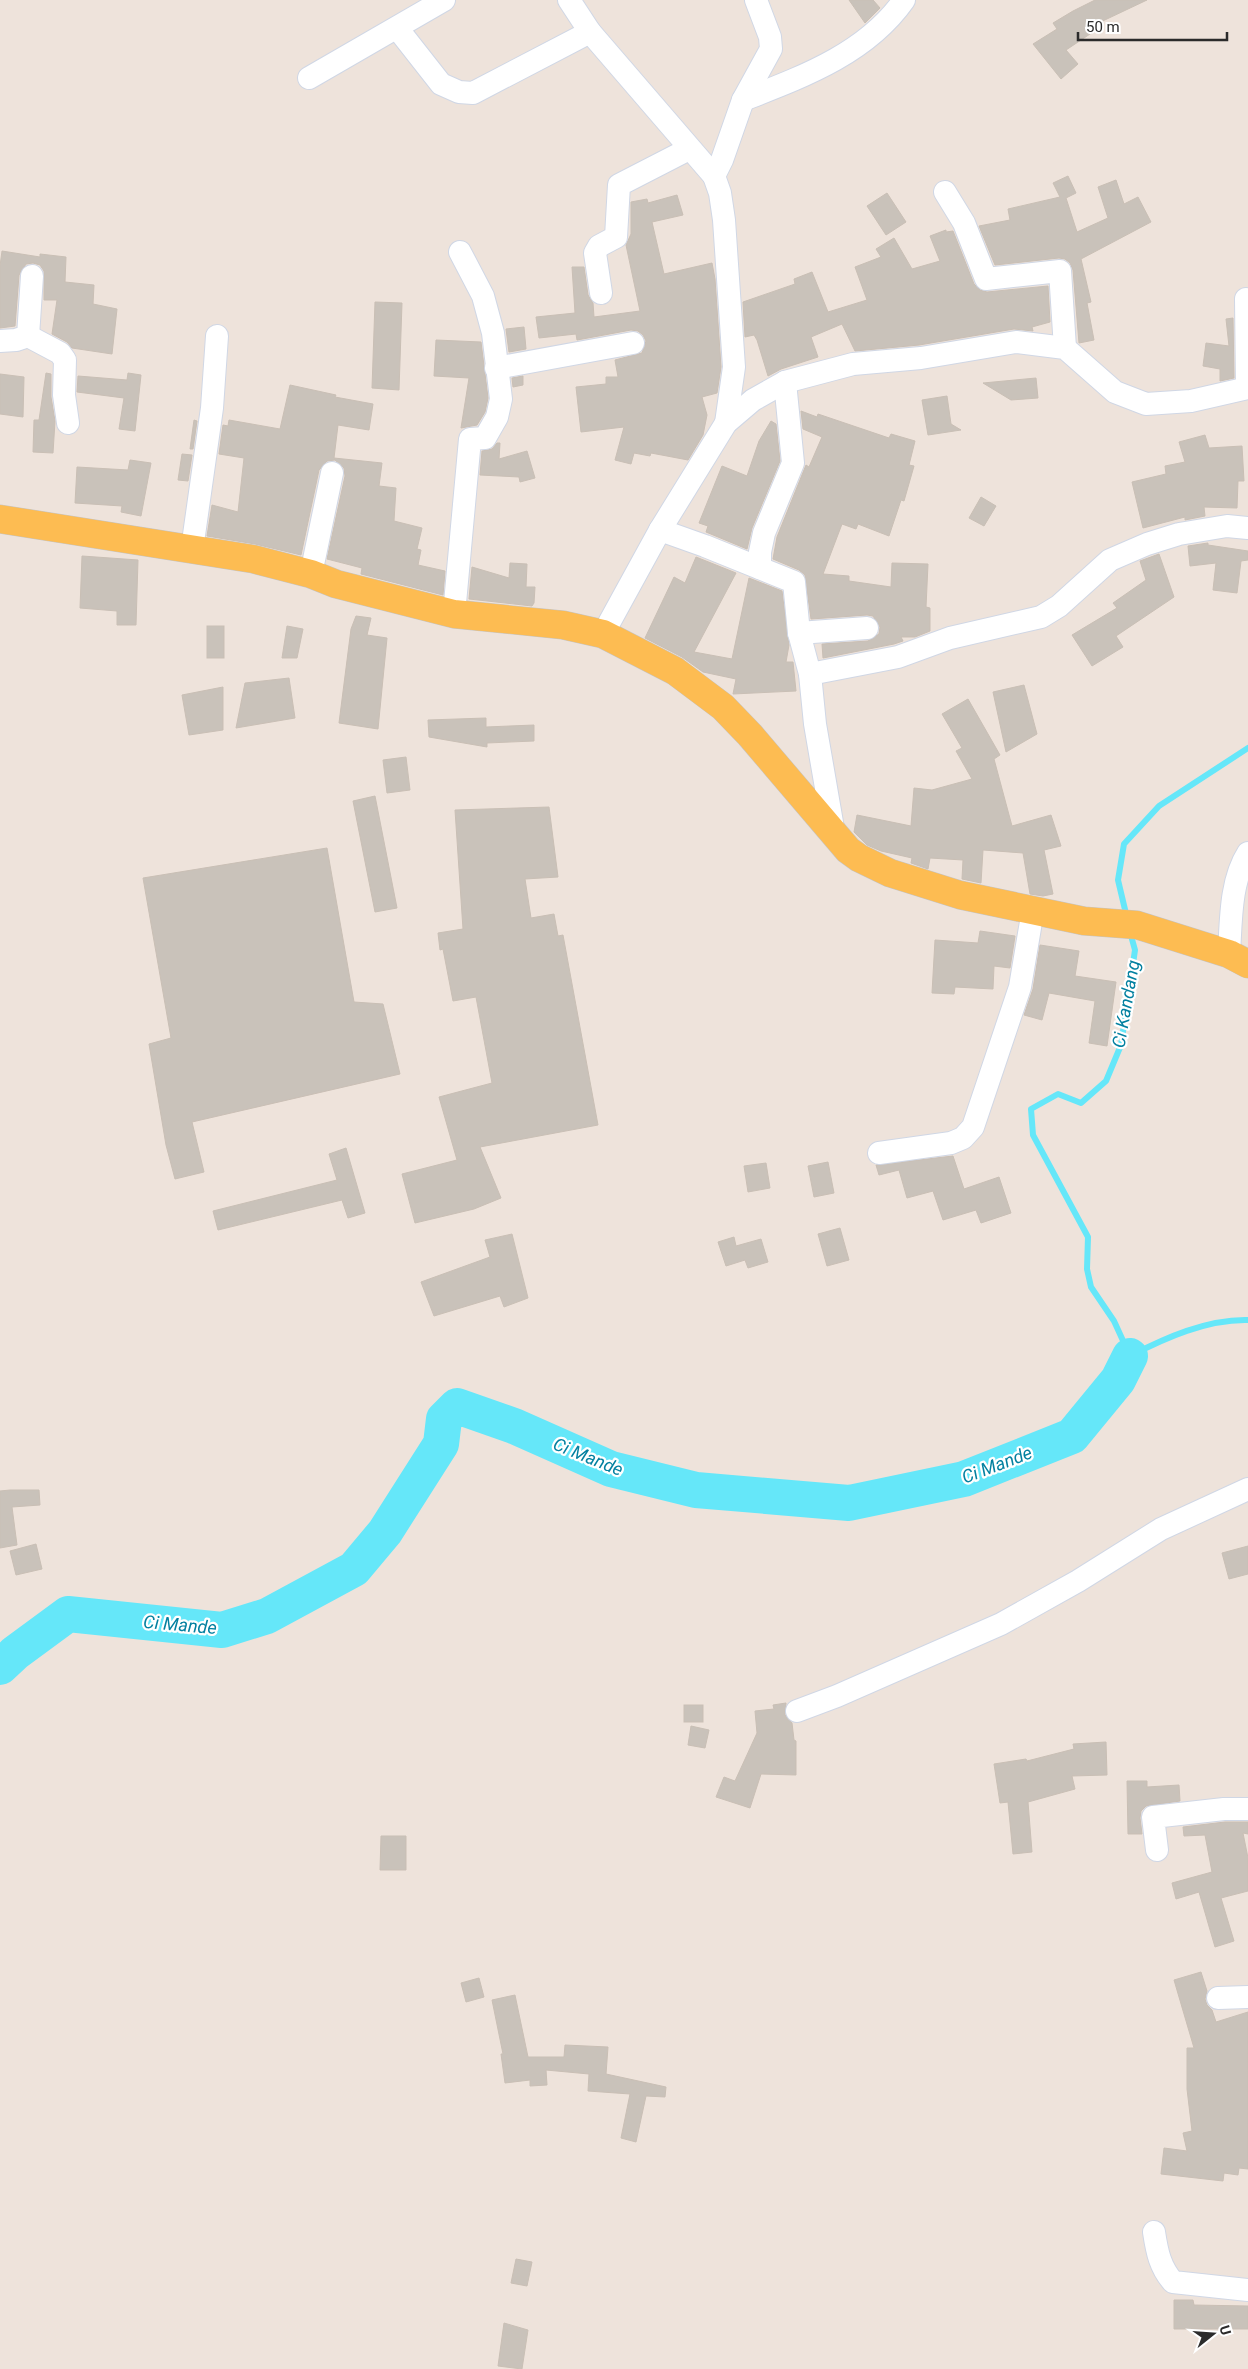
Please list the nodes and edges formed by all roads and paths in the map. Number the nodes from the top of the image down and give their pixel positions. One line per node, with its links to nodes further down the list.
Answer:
1 (444, 0): 5 (street)
2 (569, 0): 6 (street)
3 (756, 0): 8 (street)
4 (904, 0): 8 (street)
5 (397, 28): 6 (street); 7 (street)
6 (590, 32): 9 (street)
7 (309, 78)
8 (744, 100): 10 (street)
9 (689, 149): 10 (street); 14 (street)
10 (714, 176): 25 (street)
11 (945, 192): 20 (street)
12 (460, 252): 21 (street)
13 (32, 276): 16 (street)
14 (600, 293)
15 (1246, 300): 23 (street)
16 (28, 336): 18 (street); 24 (street)
17 (217, 336): 30 (street)
18 (0, 341)
19 (634, 343): 21 (street)
20 (1065, 348): 22 (street); 23 (street)
21 (496, 368): 33 (street)
22 (786, 382): 25 (street); 31 (street)
23 (1248, 388)
24 (68, 422)
25 (726, 423): 29 (street)
26 (332, 473): 32 (street)
27 (0, 519): 30 (main road)
28 (1248, 528): 37 (street)
29 (660, 530): 31 (street); 36 (street)
30 (192, 549): 32 (main road)
31 (760, 568): 35 (street)
32 (311, 574): 33 (main road)
33 (454, 614): 36 (main road)
34 (867, 628): 35 (street)
35 (798, 633): 37 (street)
36 (603, 634): 38 (main road)
37 (810, 674): 38 (street)
38 (834, 834): 40 (main road)
39 (1248, 853): 41 (street)
40 (1033, 910): 41 (main road); 42 (street)
41 (1238, 959)
42 (879, 1153)
43 (1248, 1489): 44 (street)
44 (797, 1711)
45 (1248, 1809): 46 (street)
46 (1157, 1850)
47 (1248, 1997): 48 (street)
48 (1218, 1998)
49 (1154, 2232): 50 (street)
50 (1248, 2290)

